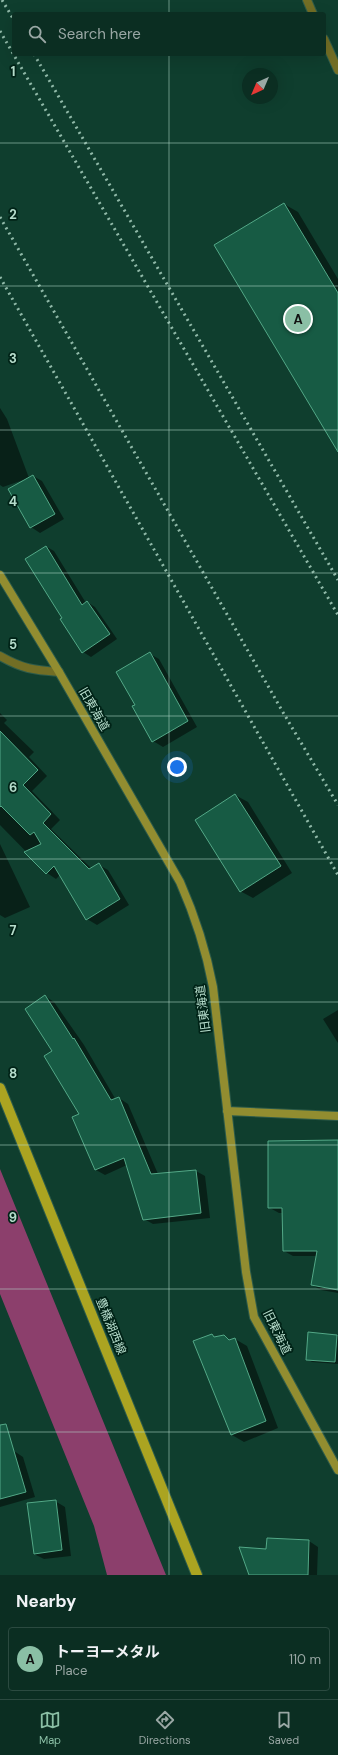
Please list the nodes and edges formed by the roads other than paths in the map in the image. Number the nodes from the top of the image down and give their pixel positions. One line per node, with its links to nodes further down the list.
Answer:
1 (307, 0): 2 (street)
2 (312, 12)
3 (326, 43): 4 (street)
4 (338, 70)
5 (0, 575): 7 (street, 旧東海道)
6 (0, 656): 7 (street)
7 (59, 672): 9 (street, 旧東海道)
8 (0, 1088): 12 (main road, 豊橋湖西線)
9 (227, 1111): 10 (street); 11 (street, 旧東海道)
10 (338, 1116)
11 (338, 1470)
12 (197, 1575)

